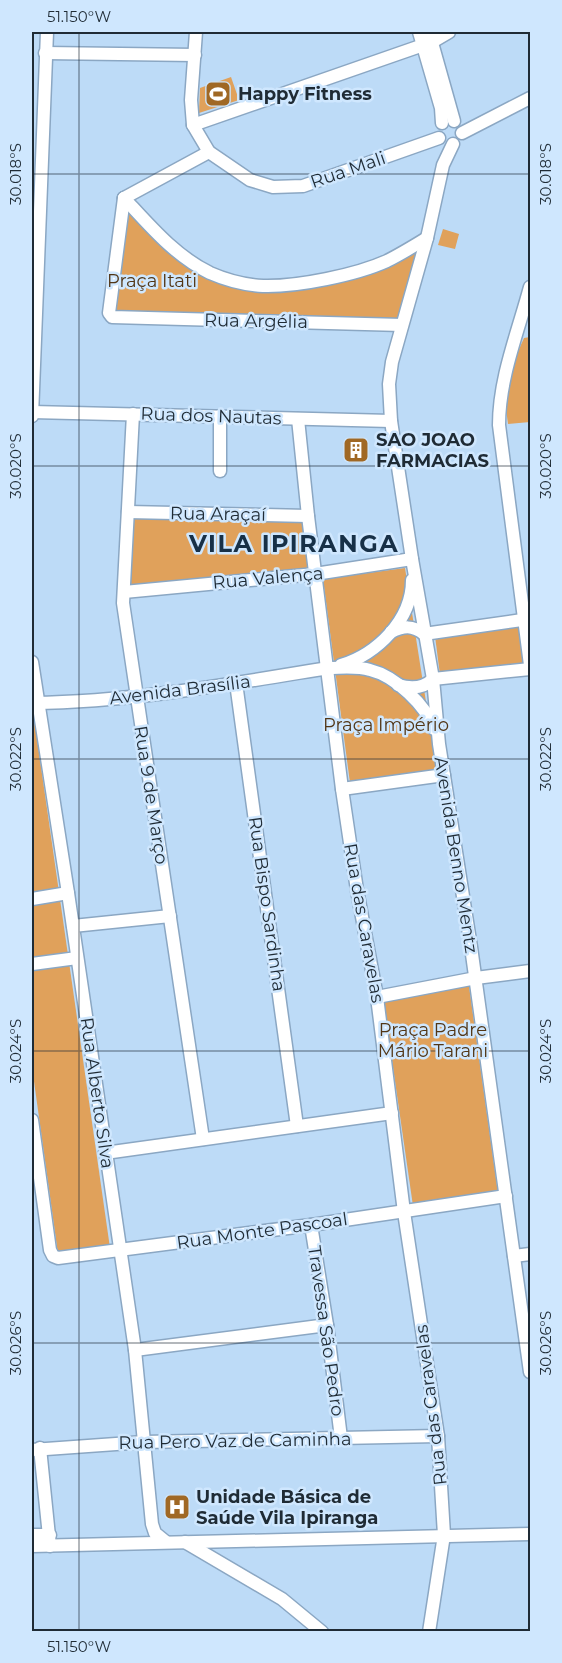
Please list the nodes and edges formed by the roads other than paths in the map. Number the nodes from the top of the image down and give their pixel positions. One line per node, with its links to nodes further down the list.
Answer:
1 (47, 32): 6 (street)
2 (196, 32): 7 (street, Rua Mali)
3 (419, 32): 5 (street)
4 (449, 32): 5 (street)
5 (428, 39): 9 (street); 10 (street)
6 (45, 53): 7 (street); 19 (street)
7 (195, 55): 10 (street, Rua Mali)
8 (531, 98): 11 (street)
9 (448, 122): 11 (street); 12 (street)
10 (193, 125): 13 (street, Rua Mali)
11 (462, 133): 12 (street)
12 (444, 141): 13 (street, Rua Mali); 15 (street, Avenida Benno Mentz)
13 (209, 152): 14 (street)
14 (124, 198): 15 (street); 17 (street, Rua Argélia)
15 (427, 238): 17 (street, Avenida Benno Mentz)
16 (531, 287): 18 (street)
17 (402, 325): 23 (street, Avenida Benno Mentz)
18 (524, 333): 30 (street)
19 (32, 414): 20 (street, Rua dos Nautas)
20 (133, 414): 21 (street, Rua dos Nautas); 25 (street, Rua 9 de Março)
21 (220, 416): 22 (street, Rua dos Nautas); 24 (street)
22 (298, 418): 23 (street, Rua dos Nautas); 26 (street, Rua das Caravelas)
23 (391, 421): 27 (street, Avenida Benno Mentz)
24 (220, 471)
25 (128, 512): 26 (street, Rua Araçaí); 29 (street, Rua 9 de Março)
26 (308, 516): 28 (street, Rua das Caravelas)
27 (412, 559): 28 (street, Rua Valença); 31 (street, Avenida Brasília); 32 (street, Avenida Benno Mentz)
28 (315, 574): 29 (street, Rua Valença); 36 (street, Rua das Caravelas)
29 (124, 592): 41 (street, Rua 9 de Março)
30 (527, 619): 32 (street); 35 (street)
31 (391, 632): 32 (street); 33 (street, Avenida Brasília)
32 (424, 634): 38 (street, Avenida Benno Mentz)
33 (380, 644): 36 (street, Avenida Brasília); 37 (street)
34 (32, 662): 42 (street, Rua Alberto Silva)
35 (531, 667): 38 (street)
36 (328, 668): 37 (street, Avenida Brasília); 39 (street, Avenida Brasília); 45 (street, Rua das Caravelas)
37 (380, 673): 40 (street, Avenida Brasília)
38 (433, 679): 40 (street); 43 (street, Avenida Benno Mentz)
39 (236, 683): 41 (street, Avenida Brasília); 57 (street, Rua Bispo Sardinha)
40 (397, 685): 43 (street, Avenida Brasília)
41 (136, 697): 42 (street, Avenida Brasília); 48 (street, Rua 9 de Março)
42 (34, 703): 46 (street, Rua Alberto Silva)
43 (439, 744): 44 (street, Avenida Benno Mentz)
44 (444, 775): 45 (street); 53 (street, Avenida Benno Mentz)
45 (342, 789): 54 (street, Rua das Caravelas)
46 (68, 893): 47 (street); 49 (street, Rua Alberto Silva)
47 (32, 898)
48 (170, 916): 49 (street); 58 (street, Rua 9 de Março)
49 (73, 926): 50 (street, Rua Alberto Silva)
50 (77, 958): 51 (street); 59 (street, Rua Alberto Silva)
51 (32, 964)
52 (531, 971): 53 (street)
53 (476, 978): 54 (street); 60 (street, Avenida Benno Mentz)
54 (377, 997): 55 (street, Rua das Caravelas)
55 (392, 1113): 57 (street); 61 (street, Rua das Caravelas)
56 (32, 1120): 63 (street, Rua Monte Pascoal)
57 (297, 1126): 58 (street)
58 (203, 1139): 59 (street)
59 (105, 1153): 63 (street, Rua Alberto Silva)
60 (506, 1196): 61 (street); 65 (street, Avenida Benno Mentz)
61 (404, 1212): 62 (street, Rua Monte Pascoal); 69 (street, Rua das Caravelas)
62 (311, 1225): 63 (street, Rua Monte Pascoal); 66 (street, Travessa São Pedro)
63 (120, 1250): 67 (street, Rua Alberto Silva)
64 (531, 1254): 65 (street)
65 (514, 1256): 68 (street, Avenida Benno Mentz)
66 (327, 1325): 67 (street); 70 (street, Travessa São Pedro)
67 (135, 1350): 71 (street, Rua Alberto Silva)
68 (531, 1372)
69 (438, 1436): 70 (street, Rua Pero Vaz de Caminha); 76 (street, Rua das Caravelas)
70 (341, 1438): 71 (street, Rua Pero Vaz de Caminha)
71 (144, 1442): 72 (street, Rua Pero Vaz de Caminha); 73 (street, Rua Alberto Silva)
72 (36, 1449): 77 (street)
73 (152, 1524): 79 (street); 80 (street)
74 (531, 1534): 76 (street)
75 (32, 1535): 77 (street)
76 (444, 1535): 78 (street); 83 (street, Rua das Caravelas)
77 (50, 1540): 80 (street); 81 (street)
78 (185, 1541): 79 (street); 82 (street)
79 (166, 1542): 80 (street)
80 (142, 1543)
81 (32, 1546)
82 (322, 1632)
83 (429, 1632)

